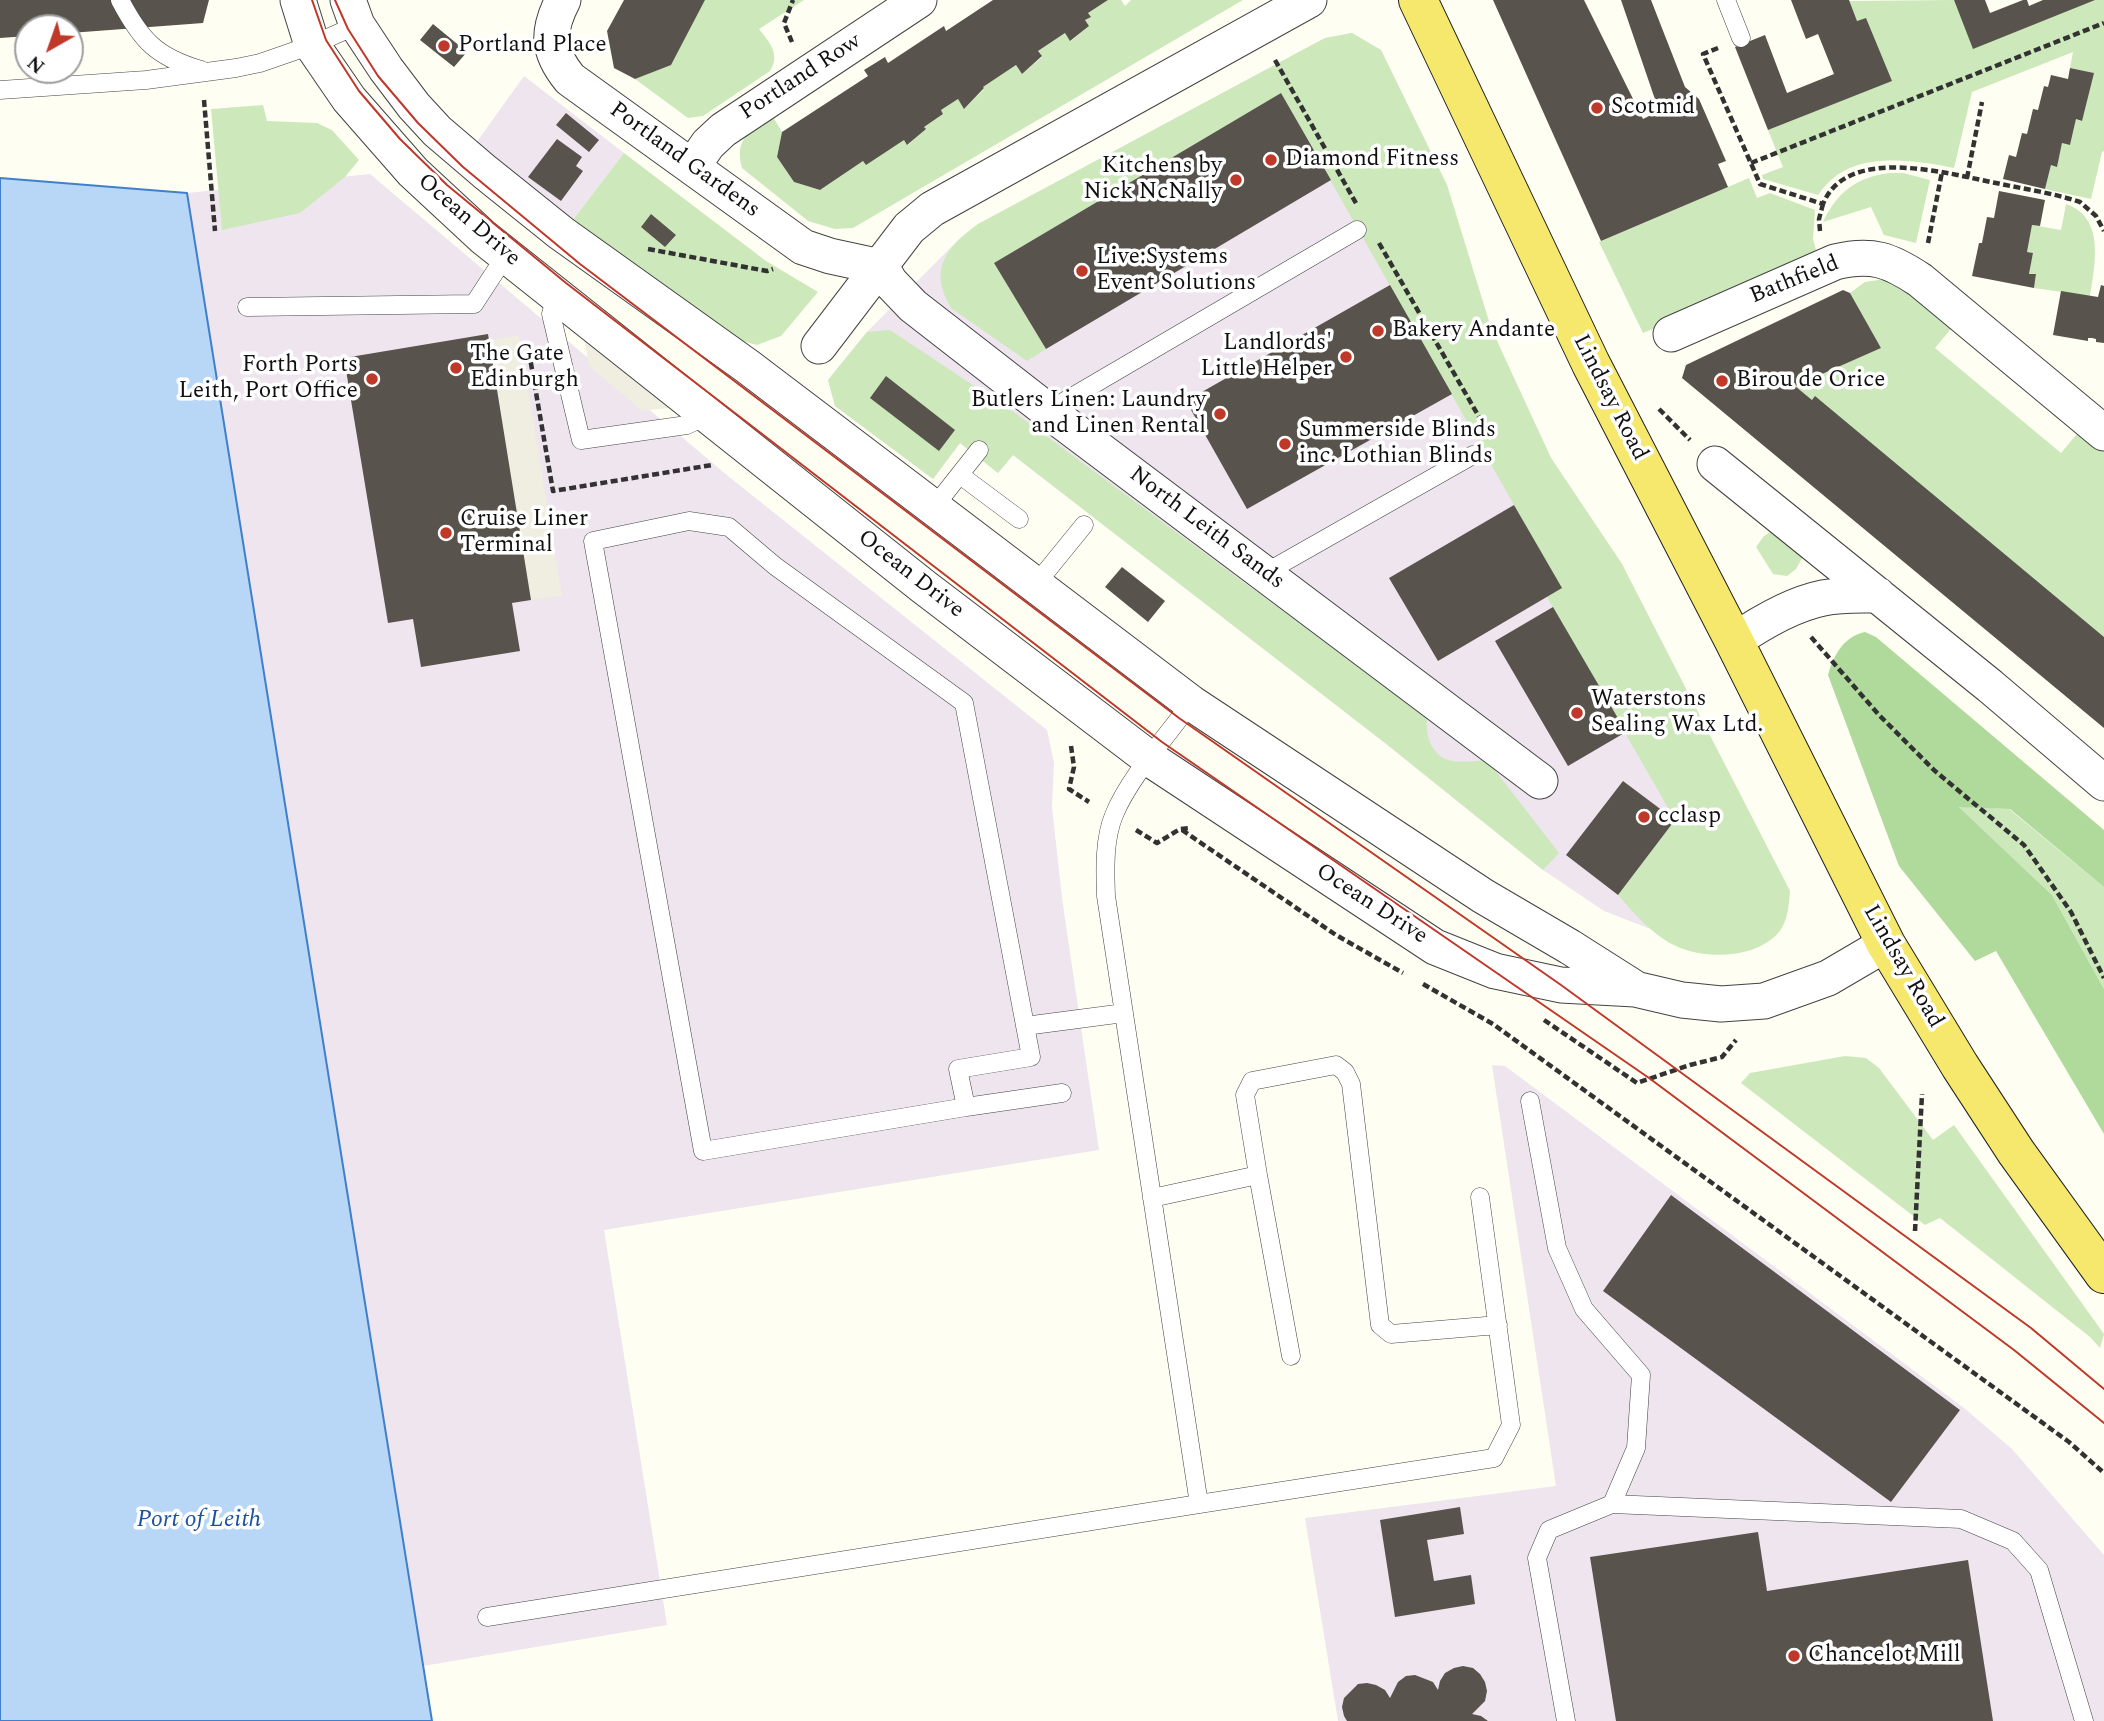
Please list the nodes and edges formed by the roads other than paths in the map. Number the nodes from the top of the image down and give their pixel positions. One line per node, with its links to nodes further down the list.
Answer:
1 (121, 0): 11 (lane)
2 (298, 0): 10 (street, Ocean Drive)
3 (563, 0): 13 (street, Portland Gardens)
4 (919, 0): 13 (street, Portland Row)
5 (1309, 0): 16 (street)
6 (1418, 0): 34 (main road, Lindsay Road)
7 (1726, 0): 9 (lane)
8 (352, 13): 10 (lane); 28 (street, Ocean Drive)
9 (1741, 38)
10 (313, 45): 11 (lane); 15 (street, Ocean Drive)
11 (204, 72): 12 (lane)
12 (0, 90)
13 (692, 167): 16 (street, Portland Gardens)
14 (1366, 233): 21 (lane)
15 (506, 255): 17 (street, Ocean Drive); 18 (lane)
16 (881, 267): 20 (street); 21 (street, North Leith Sands)
17 (556, 295): 22 (street, Ocean Drive); 22 (lane)
18 (247, 307)
19 (1671, 334): 23 (street, Bathfield)
20 (819, 346)
21 (1048, 411): 31 (street, North Leith Sands)
22 (708, 415): 36 (street, Ocean Drive)
23 (2104, 433)
24 (979, 450): 27 (lane)
25 (1473, 455): 31 (lane)
26 (1714, 464): 33 (street)
27 (960, 475): 28 (lane); 29 (lane)
28 (934, 508): 32 (street, Ocean Drive)
29 (1019, 519)
30 (1084, 526): 32 (lane)
31 (1265, 573): 37 (street, North Leith Sands)
32 (1037, 584): 35 (street, Ocean Drive)
33 (1878, 595): 34 (street); 38 (street)
34 (1734, 641): 39 (main road, Lindsay Road)
35 (1191, 702): 36 (lane); 40 (street, Ocean Drive)
36 (1150, 759): 40 (street, Ocean Drive); 41 (lane)
37 (1540, 780)
38 (2104, 783)
39 (1886, 944): 40 (street, Ocean Drive); 49 (main road, Lindsay Road)
40 (1636, 989)
41 (1124, 1013): 42 (lane); 48 (lane)
42 (1025, 1027): 45 (lane); 45 (lane)
43 (1062, 1093): 45 (lane)
44 (1530, 1101): 53 (lane)
45 (966, 1108)
46 (1258, 1175): 48 (lane); 50 (lane); 51 (lane)
47 (1480, 1197): 50 (lane)
48 (1152, 1198): 52 (lane)
49 (2104, 1274)
50 (1498, 1325): 52 (lane)
51 (1291, 1356)
52 (1199, 1504): 54 (lane)
53 (1612, 1504): 55 (lane); 56 (lane)
54 (487, 1617)
55 (1566, 1721)
56 (2084, 1721)

